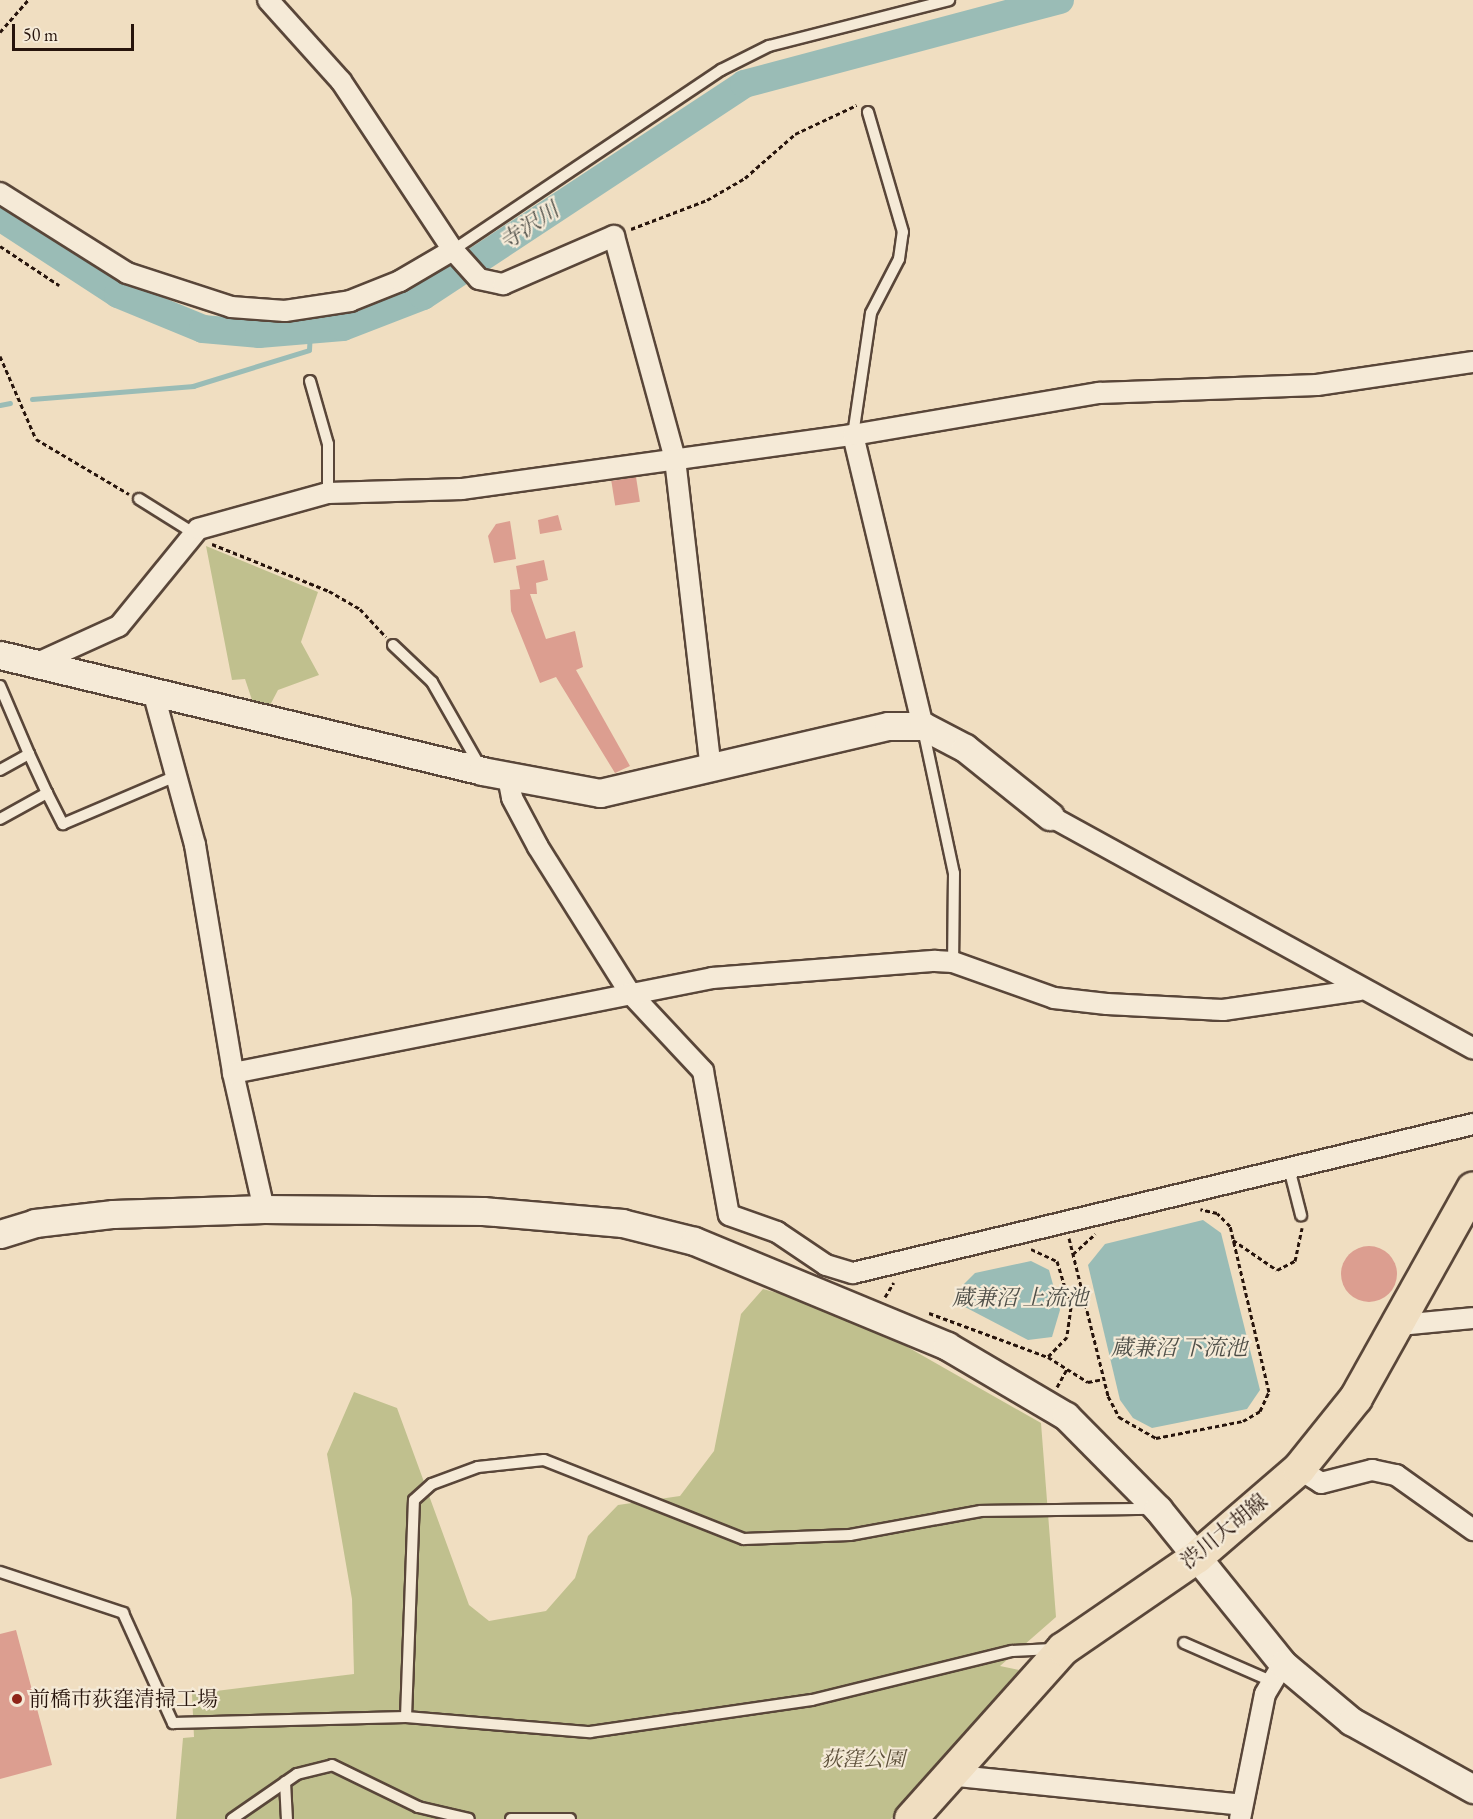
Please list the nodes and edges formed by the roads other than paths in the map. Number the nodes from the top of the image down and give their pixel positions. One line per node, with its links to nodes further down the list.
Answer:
1 (267, 0): 5 (street)
2 (949, 0): 5 (lane)
3 (868, 112): 8 (lane)
4 (0, 193): 5 (street)
5 (456, 254): 9 (street)
6 (1473, 362): 8 (street)
7 (310, 381): 10 (lane)
8 (853, 435): 9 (street); 18 (street)
9 (675, 459): 10 (street); 20 (street)
10 (328, 493): 12 (street)
11 (139, 499): 12 (lane)
12 (192, 532): 15 (street)
13 (393, 645): 22 (lane)
14 (2, 658): 15 (street)
15 (33, 664): 17 (street)
16 (0, 687): 19 (lane)
17 (154, 695): 22 (street); 23 (street)
18 (923, 726): 20 (street); 26 (street); 28 (lane)
19 (29, 754): 21 (lane); 25 (lane)
20 (711, 768): 24 (street)
21 (0, 770)
22 (482, 771): 24 (street)
23 (176, 776): 25 (lane); 32 (street)
24 (508, 777): 30 (street)
25 (47, 793): 27 (lane)
26 (1050, 816): 29 (street)
27 (0, 819)
28 (953, 962): 29 (street); 30 (street)
29 (1360, 990): 31 (street)
30 (630, 993): 32 (street); 39 (street)
31 (1473, 1049)
32 (233, 1073): 36 (street)
33 (1473, 1124): 34 (street)
34 (1289, 1168): 37 (lane); 39 (street)
35 (1473, 1189): 42 (main road, 渋川大胡線)
36 (264, 1209): 38 (street); 40 (street)
37 (1301, 1215)
38 (0, 1234)
39 (826, 1265): 40 (street)
40 (815, 1291): 44 (street)
41 (1473, 1318): 42 (street)
42 (1399, 1325): 43 (main road, 渋川大胡線)
43 (1299, 1469): 45 (street); 46 (main road, 渋川大胡線)
44 (1158, 1509): 46 (street); 51 (lane)
45 (1473, 1530)
46 (1197, 1557): 49 (main road, 渋川大胡線); 50 (street)
47 (0, 1572): 51 (lane)
48 (1184, 1643): 50 (lane)
49 (1063, 1649): 51 (lane); 52 (main road, 渋川大胡線)
50 (1277, 1672): 54 (street); 55 (street)
51 (406, 1717)
52 (948, 1775): 55 (street); 62 (main road, 渋川大胡線)
53 (285, 1782): 56 (lane); 58 (lane); 59 (lane)
54 (1473, 1789)
55 (1240, 1812)
56 (246, 1815): 57 (lane)
57 (232, 1819)
58 (287, 1819)
59 (469, 1819)
60 (511, 1819): 61 (lane)
61 (570, 1819)
62 (911, 1819)

